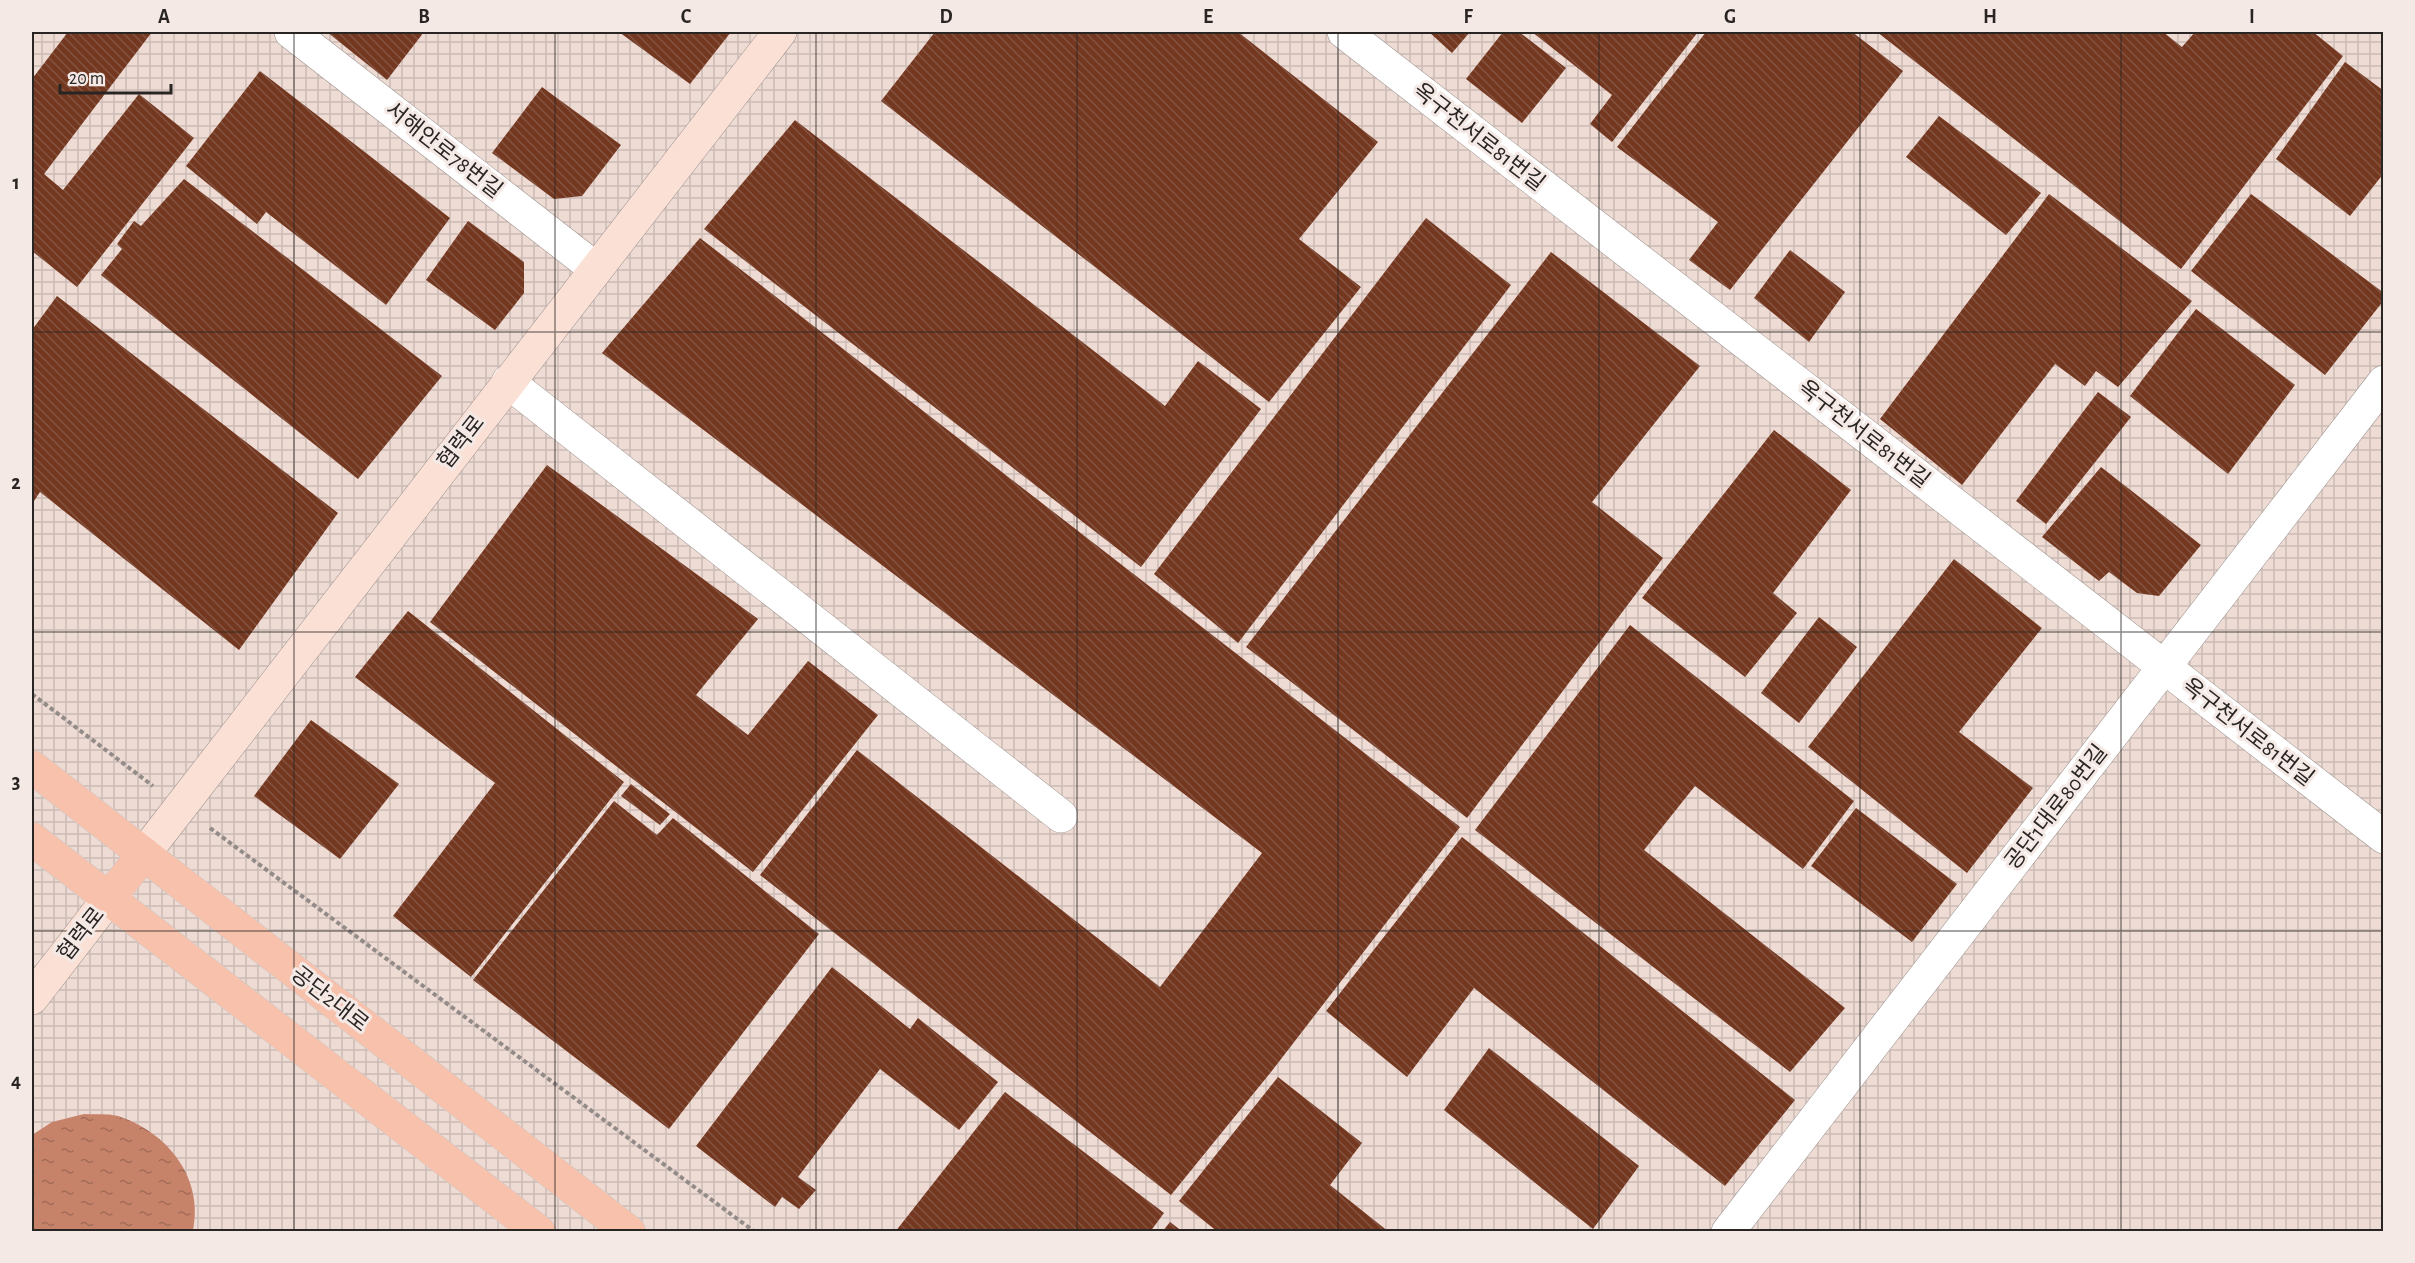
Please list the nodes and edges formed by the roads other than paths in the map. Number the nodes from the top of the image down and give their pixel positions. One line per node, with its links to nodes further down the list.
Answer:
1 (291, 32): 4 (street, 서해안로78번길)
2 (780, 32): 4 (street, 협력로)
3 (1344, 32): 7 (street, 옥구천서로81번길)
4 (596, 269): 5 (street, 협력로)
5 (508, 382): 9 (street); 12 (street, 협력로)
6 (2384, 382): 7 (street, 공단1대로80번길)
7 (2163, 667): 10 (street, 옥구천서로81번길); 17 (street, 공단1대로80번길)
8 (32, 767): 12 (main road, 공단2대로)
9 (1061, 816)
10 (2384, 837)
11 (32, 839): 13 (main road)
12 (144, 854): 13 (main road); 16 (main road, 공단2대로)
13 (109, 898): 14 (street, 협력로); 15 (main road)
14 (32, 998)
15 (539, 1232)
16 (629, 1232)
17 (1728, 1232)

